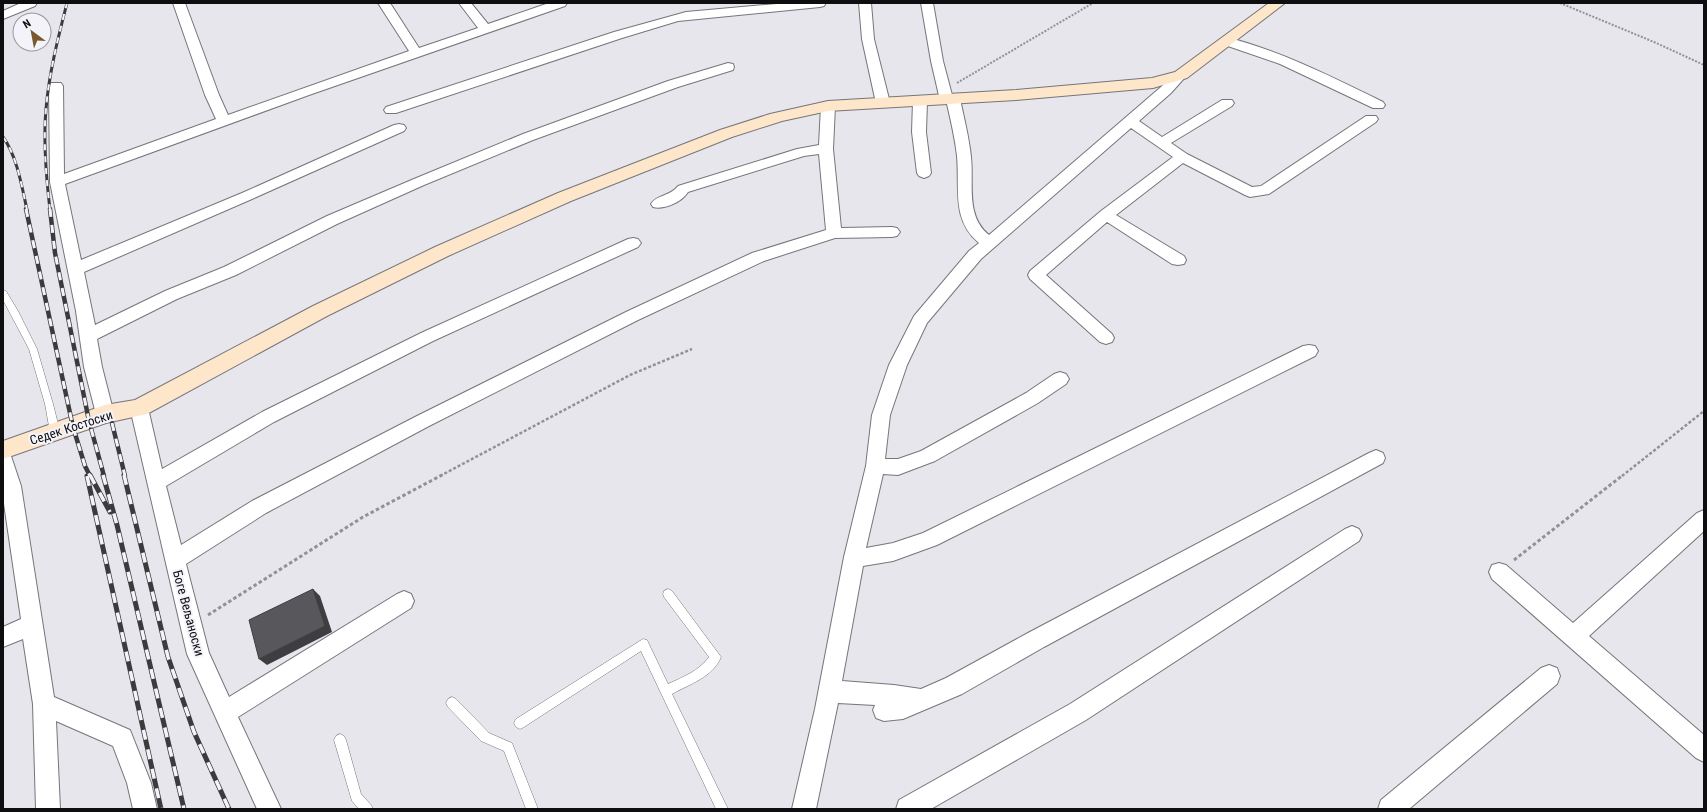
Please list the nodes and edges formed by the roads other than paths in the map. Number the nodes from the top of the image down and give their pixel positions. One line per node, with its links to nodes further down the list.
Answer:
1 (31, 3): 11 (street)
2 (179, 3): 26 (street)
3 (384, 3): 14 (street)
4 (465, 3): 12 (street)
5 (561, 3): 12 (street)
6 (820, 3): 10 (street)
7 (865, 3): 21 (street)
8 (927, 3): 18 (street)
9 (1278, 3): 13 (main road)
10 (731, 8): 24 (street)
11 (3, 15)
12 (485, 29): 14 (street)
13 (1226, 41): 16 (main road); 22 (street)
14 (416, 53): 26 (street)
15 (728, 67): 43 (street)
16 (1181, 75): 18 (main road, Седек Костоски); 27 (street)
17 (56, 86): 33 (street)
18 (950, 100): 19 (main road, Седек Костоски); 39 (street)
19 (920, 101): 21 (main road, Седек Костоски); 32 (street)
20 (1227, 102): 29 (street)
21 (883, 103): 23 (main road, Седек Костоски)
22 (1378, 105)
23 (828, 106): 30 (street); 47 (main road, Седек Костоски)
24 (392, 110)
25 (1371, 119): 31 (street)
26 (224, 121): 33 (street)
27 (1130, 121): 29 (street); 39 (street)
28 (399, 128): 41 (street)
29 (1161, 143): 31 (street)
30 (826, 149): 34 (street); 37 (street)
31 (1182, 157): 35 (street)
32 (924, 174)
33 (57, 182): 41 (street)
34 (658, 204)
35 (1106, 215): 40 (street); 44 (street)
36 (892, 232): 37 (street)
37 (834, 233): 58 (street)
38 (632, 243): 54 (street)
39 (989, 243): 53 (street)
40 (1178, 260)
41 (75, 269): 43 (street)
42 (3, 294): 49 (lane)
43 (88, 336): 48 (street)
44 (1106, 338)
45 (1309, 350): 57 (street)
46 (1060, 379): 53 (street)
47 (139, 408): 48 (main road, Седек Костоски); 54 (street, Боге Вељаноски)
48 (105, 414): 49 (main road, Седек Костоски)
49 (55, 432): 50 (main road, Седек Костоски)
50 (3, 450)
51 (3, 458): 62 (street)
52 (1376, 458): 68 (street)
53 (875, 466): 57 (street)
54 (156, 482): 58 (street, Боге Вељаноски)
55 (1704, 519): 63 (street)
56 (1352, 535): 83 (street)
57 (854, 557): 67 (street)
58 (175, 560): 72 (street, Боге Вељаноски)
59 (1499, 572): 63 (street)
60 (668, 594): 66 (lane)
61 (404, 601): 72 (street)
62 (31, 625): 64 (street); 69 (street)
63 (1573, 637): 75 (street)
64 (3, 638)
65 (1549, 676): 84 (street)
66 (666, 691): 73 (lane); 81 (lane)
67 (829, 691): 68 (street); 82 (street)
68 (921, 700): 71 (street)
69 (44, 704): 76 (street); 77 (street)
70 (452, 704): 80 (lane)
71 (884, 710)
72 (225, 712): 78 (street, Боге Вељаноски)
73 (520, 723)
74 (340, 740): 79 (lane)
75 (1704, 750)
76 (48, 809)
77 (145, 809)
78 (269, 809)
79 (367, 809)
80 (532, 809)
81 (722, 809)
82 (804, 809)
83 (908, 809)
84 (1390, 809)

